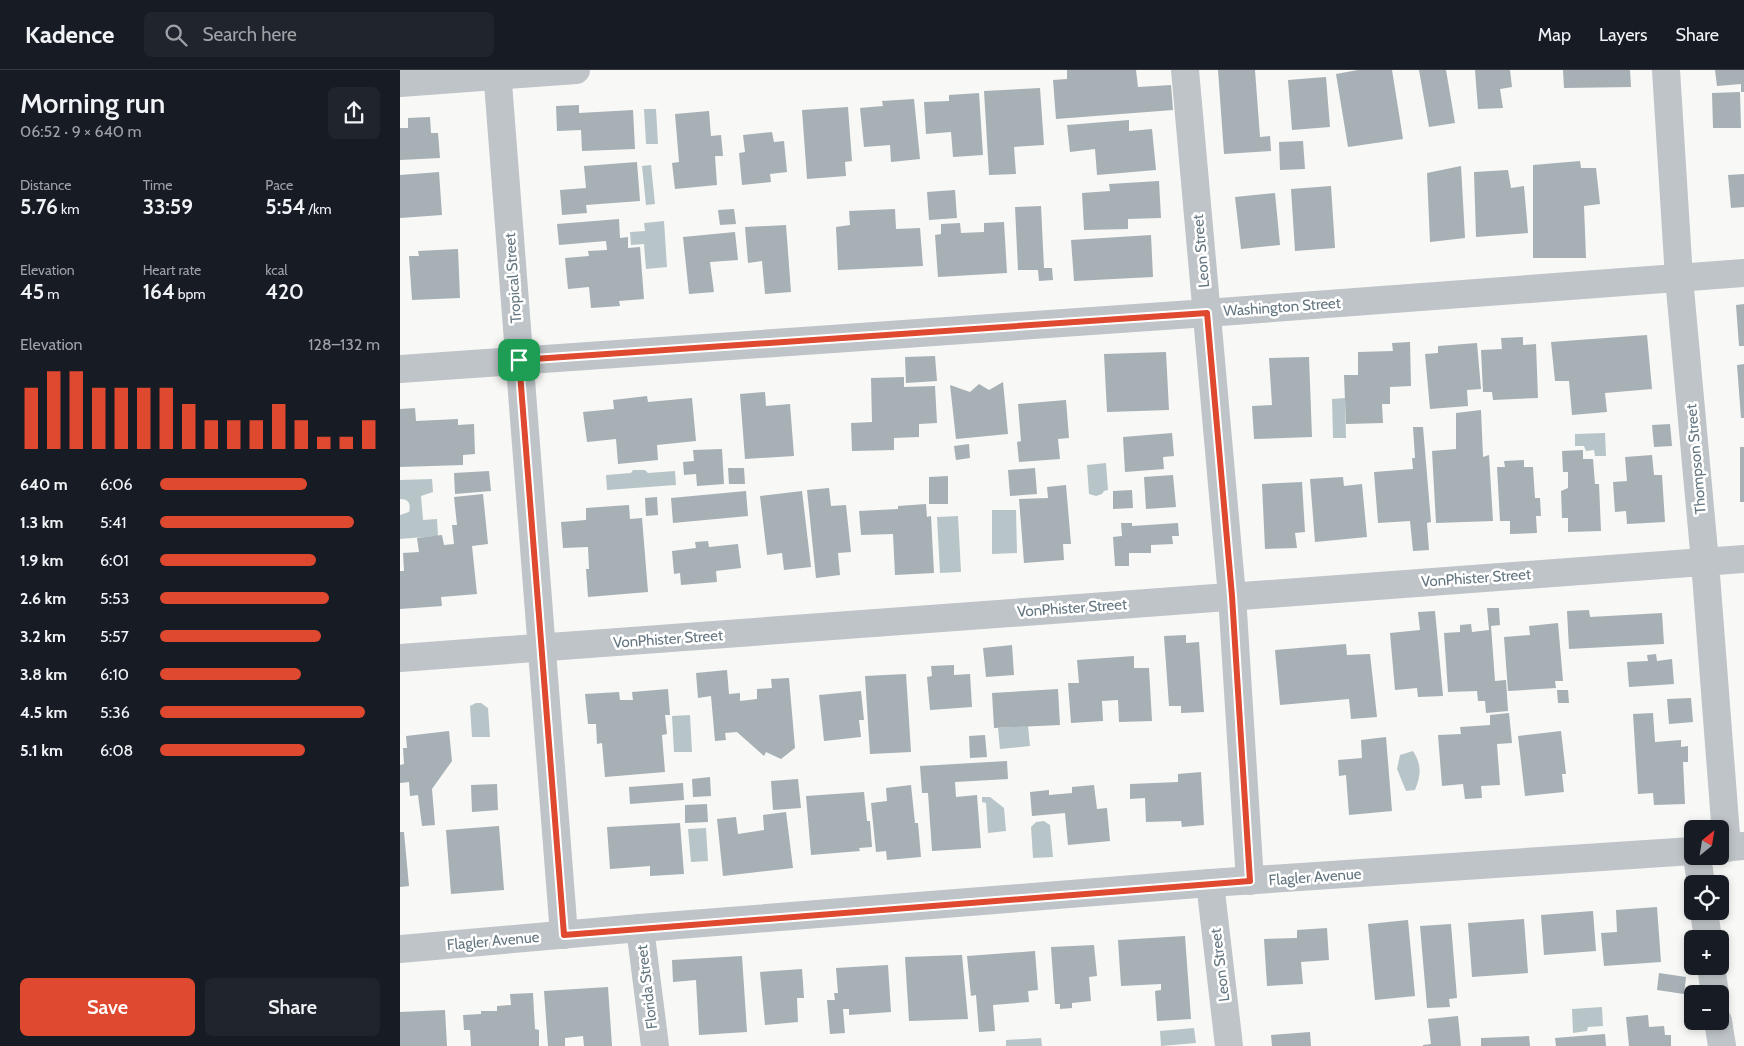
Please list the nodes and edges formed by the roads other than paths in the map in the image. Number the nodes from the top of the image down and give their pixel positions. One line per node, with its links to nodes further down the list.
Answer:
1 (576, 70): 4 (street)
2 (1185, 70): 8 (street, Leon Street)
3 (1666, 70): 7 (street, Thompson Street)
4 (497, 73): 5 (street); 9 (street, Tropical Street)
5 (400, 83)
6 (1744, 273): 7 (street, Washington Street)
7 (1679, 278): 8 (street, Washington Street); 12 (street, Thompson Street)
8 (1207, 313): 9 (street, Washington Street); 13 (street, Leon Street)
9 (519, 360): 10 (street, Washington Street); 14 (street, Tropical Street)
10 (400, 369)
11 (1744, 559): 12 (street, VonPhister Street)
12 (1705, 562): 13 (street, VonPhister Street); 16 (street, Thompson Street)
13 (1232, 596): 14 (street, VonPhister Street); 18 (street, Leon Street)
14 (542, 648): 15 (street, VonPhister Street); 21 (street, Tropical Street)
15 (400, 658)
16 (1730, 847)
17 (1684, 852): 18 (street, Flagler Avenue)
18 (1250, 881): 19 (street, Flagler Avenue)
19 (1210, 884): 20 (street, Flagler Avenue); 25 (street, Leon Street)
20 (640, 928): 21 (street, Flagler Avenue); 24 (street, Florida Street)
21 (564, 935): 22 (street, Flagler Avenue)
22 (400, 949)
23 (1719, 1030): 26 (street)
24 (654, 1046)
25 (1229, 1046)
26 (1722, 1046)

